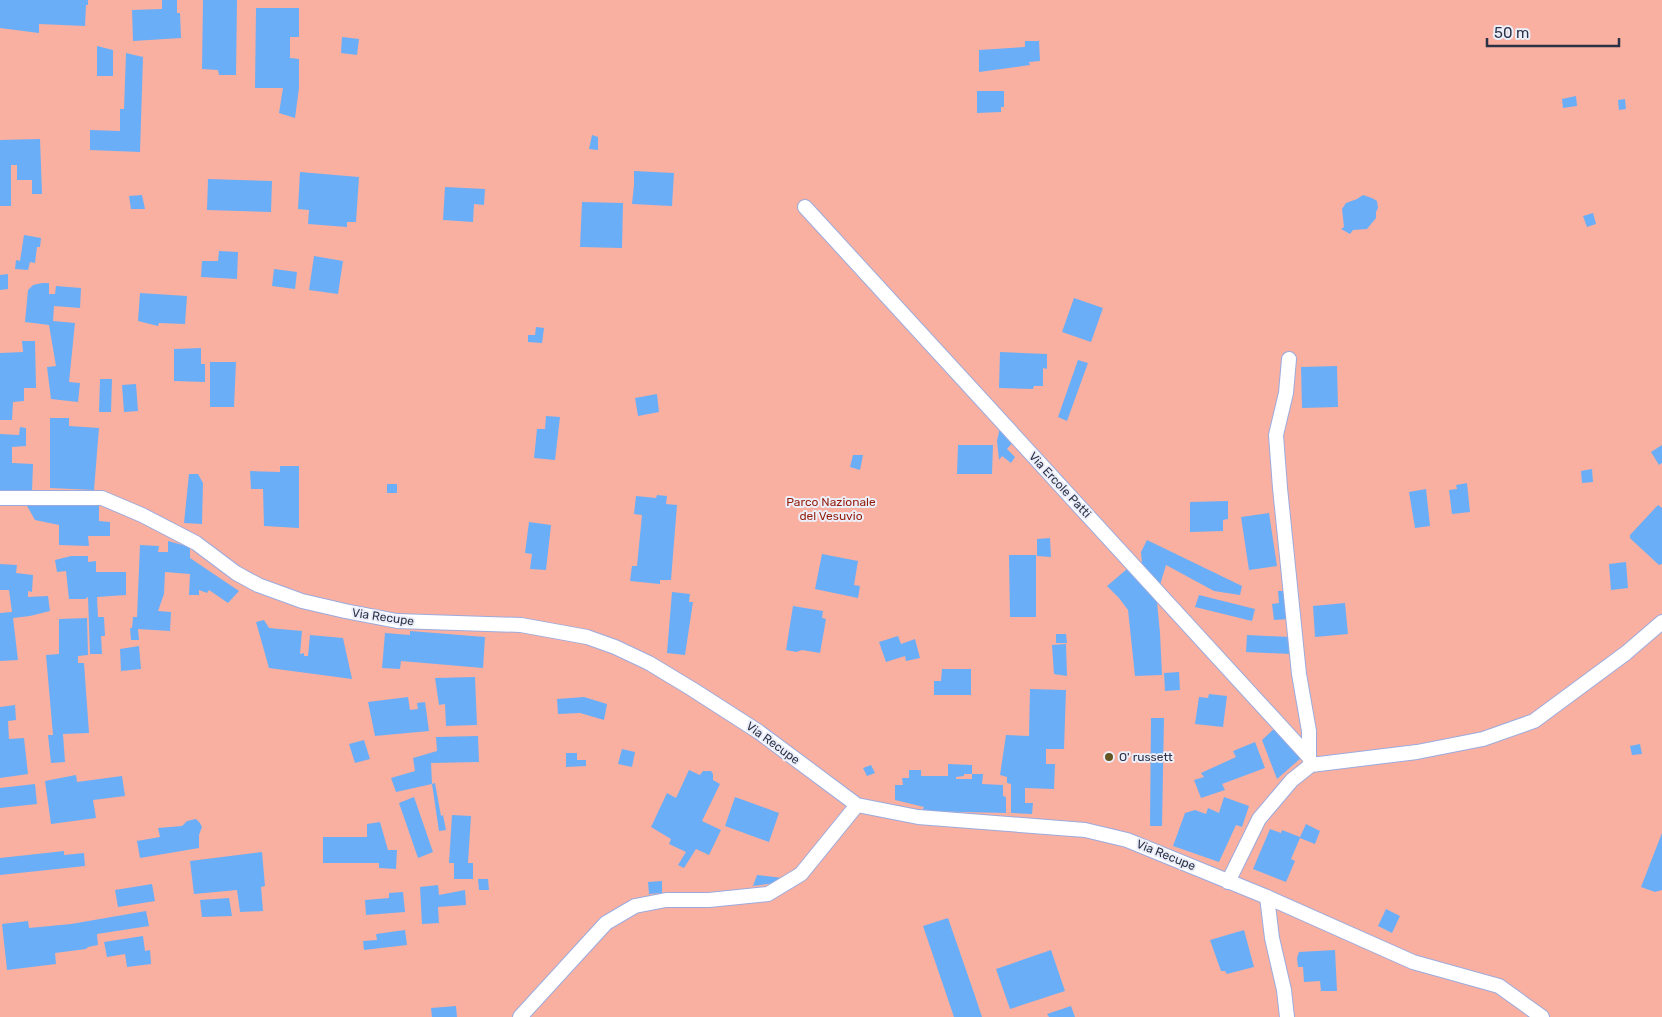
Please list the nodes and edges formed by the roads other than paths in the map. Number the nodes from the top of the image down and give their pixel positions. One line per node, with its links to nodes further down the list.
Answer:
1 (805, 207): 5 (street, Via Ercole Patti)
2 (1289, 359): 5 (street)
3 (0, 498): 6 (street, Via Recupe)
4 (1662, 622): 5 (street)
5 (1310, 761): 7 (street)
6 (857, 805): 7 (street, Via Recupe); 9 (street)
7 (1228, 882): 8 (street, Via Recupe)
8 (1267, 897): 10 (street); 11 (street, Via Recupe)
9 (520, 1017)
10 (1287, 1017)
11 (1542, 1017)

